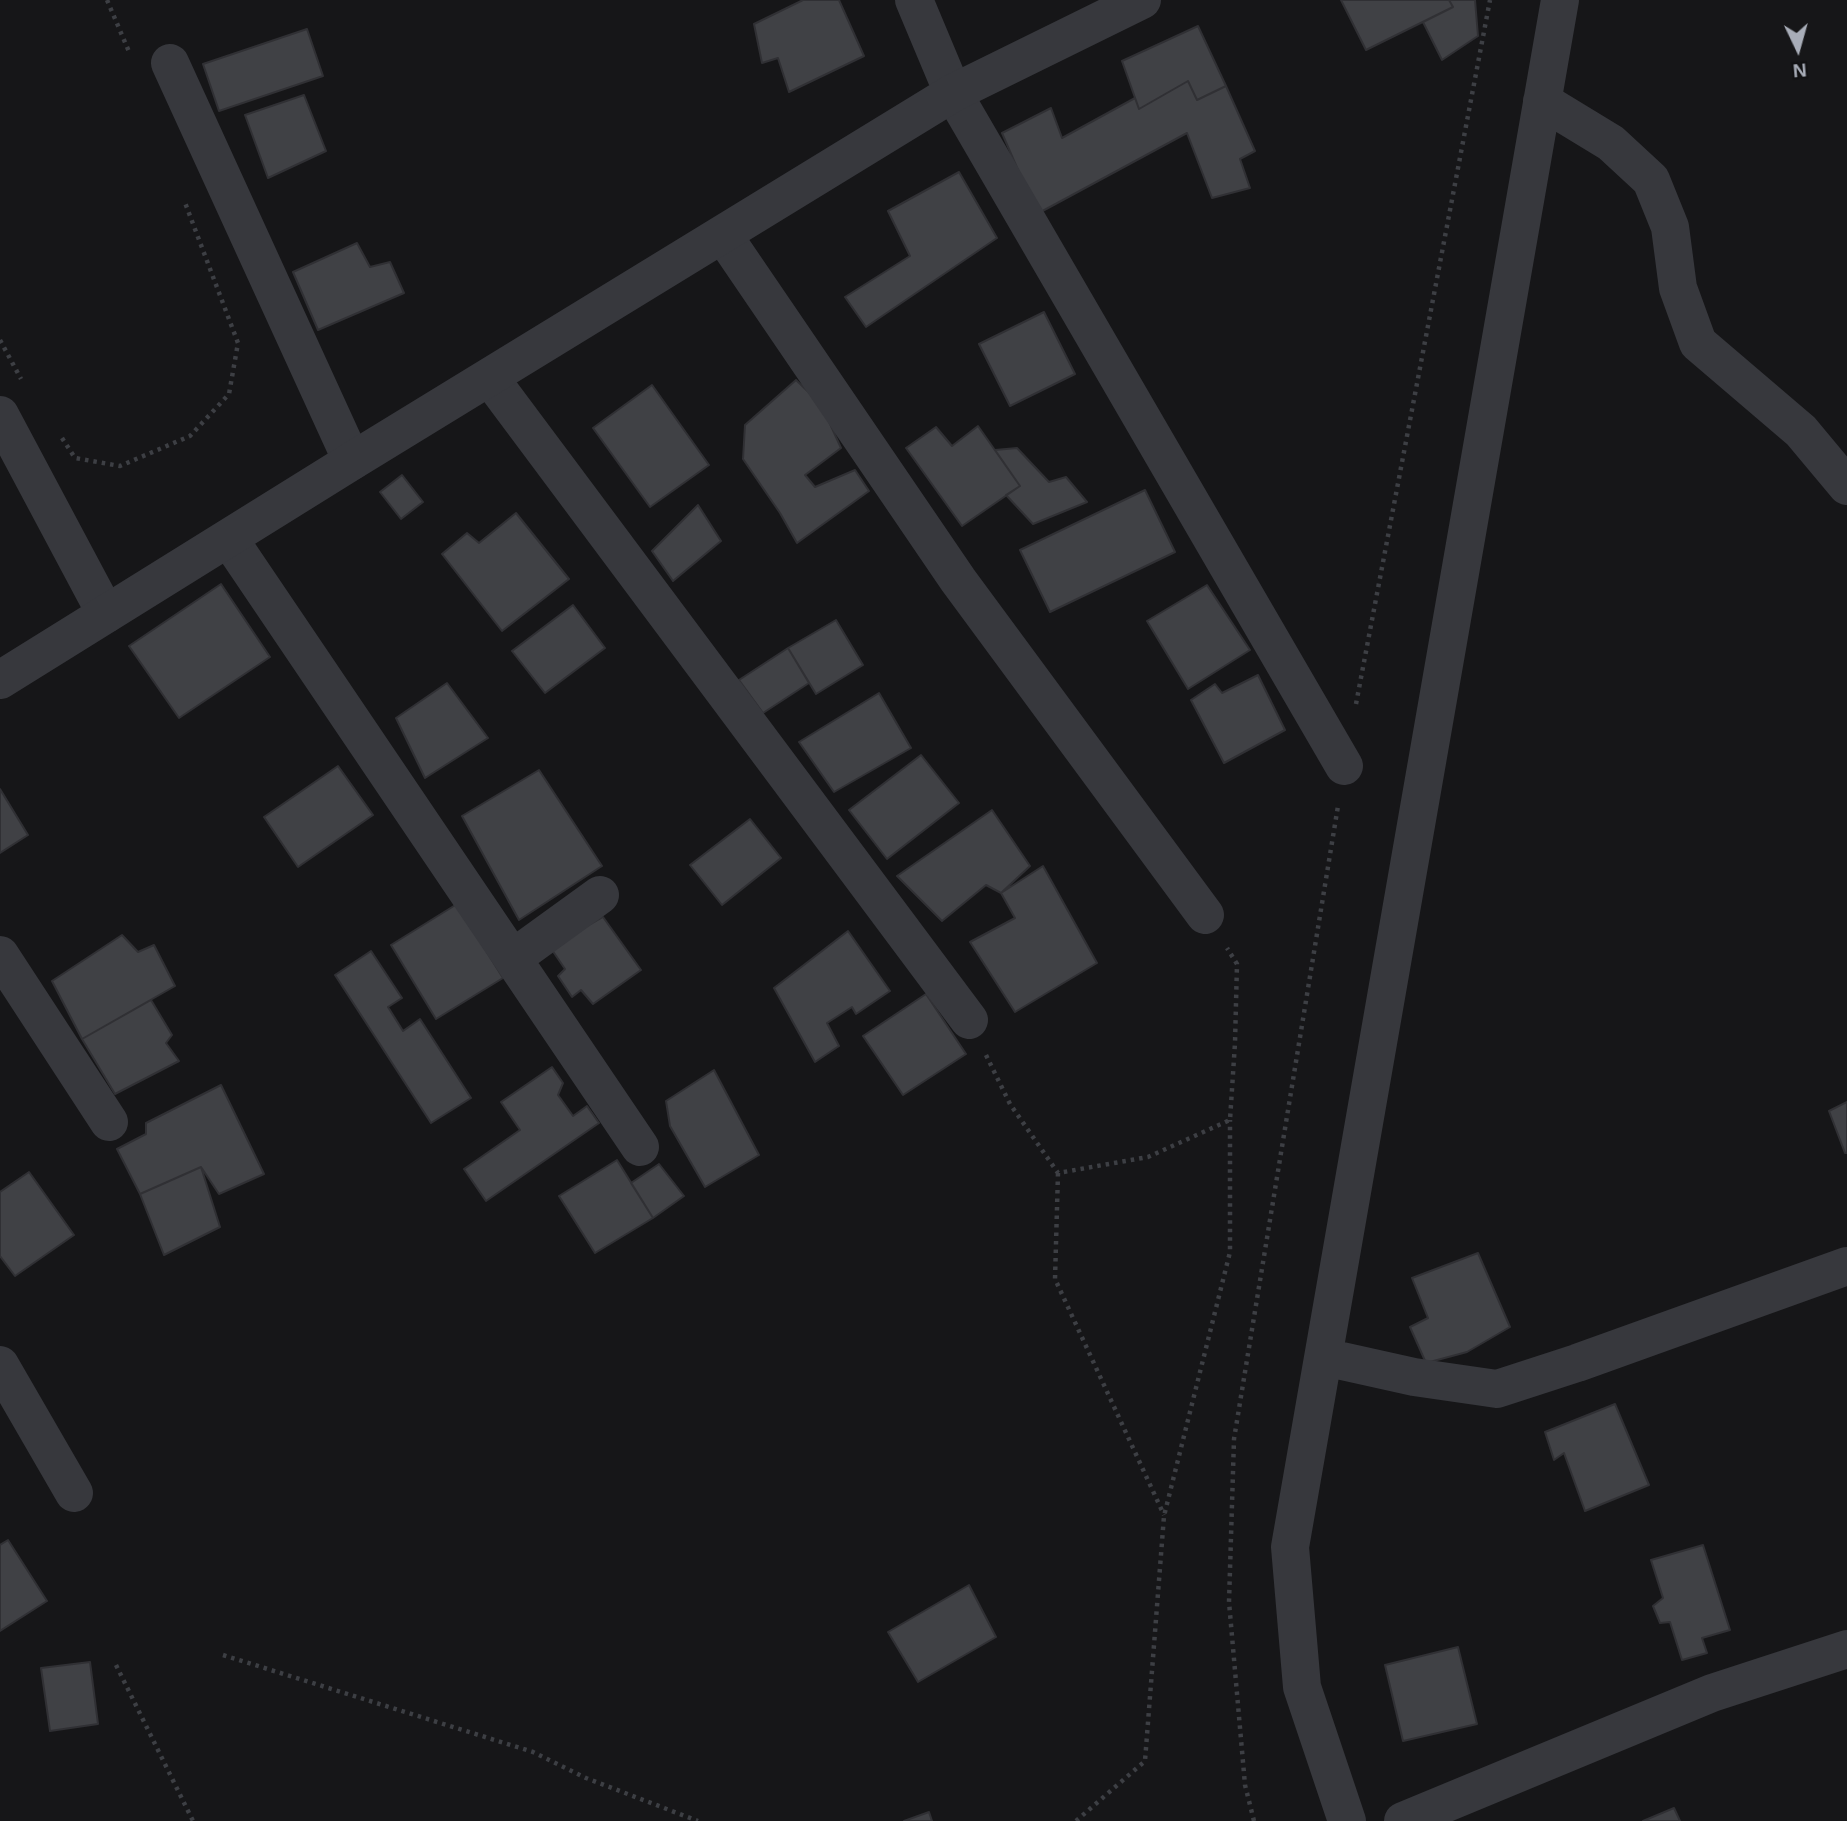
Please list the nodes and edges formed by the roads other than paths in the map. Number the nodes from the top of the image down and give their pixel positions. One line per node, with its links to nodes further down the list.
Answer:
1 (914, 0): 5 (street)
2 (1142, 0): 5 (street)
3 (1560, 0): 6 (street)
4 (152, 63): 10 (street)
5 (953, 93): 7 (street); 15 (street)
6 (1542, 101): 11 (street); 24 (street)
7 (723, 235): 8 (street); 17 (street)
8 (489, 378): 10 (street); 20 (street)
9 (0, 415): 13 (street)
10 (352, 460): 12 (street)
11 (1847, 486)
12 (229, 539): 13 (street); 19 (street)
13 (106, 614): 14 (street)
14 (0, 680)
15 (1345, 766)
16 (600, 895): 19 (street)
17 (1205, 915)
18 (0, 955): 21 (street)
19 (513, 958): 22 (street)
20 (970, 1020)
21 (109, 1122)
22 (640, 1147)
23 (1847, 1266): 24 (street)
24 (1324, 1357): 28 (street)
25 (0, 1365): 26 (street)
26 (74, 1493)
27 (1847, 1649): 29 (street)
28 (1347, 1821)
29 (1403, 1821)

